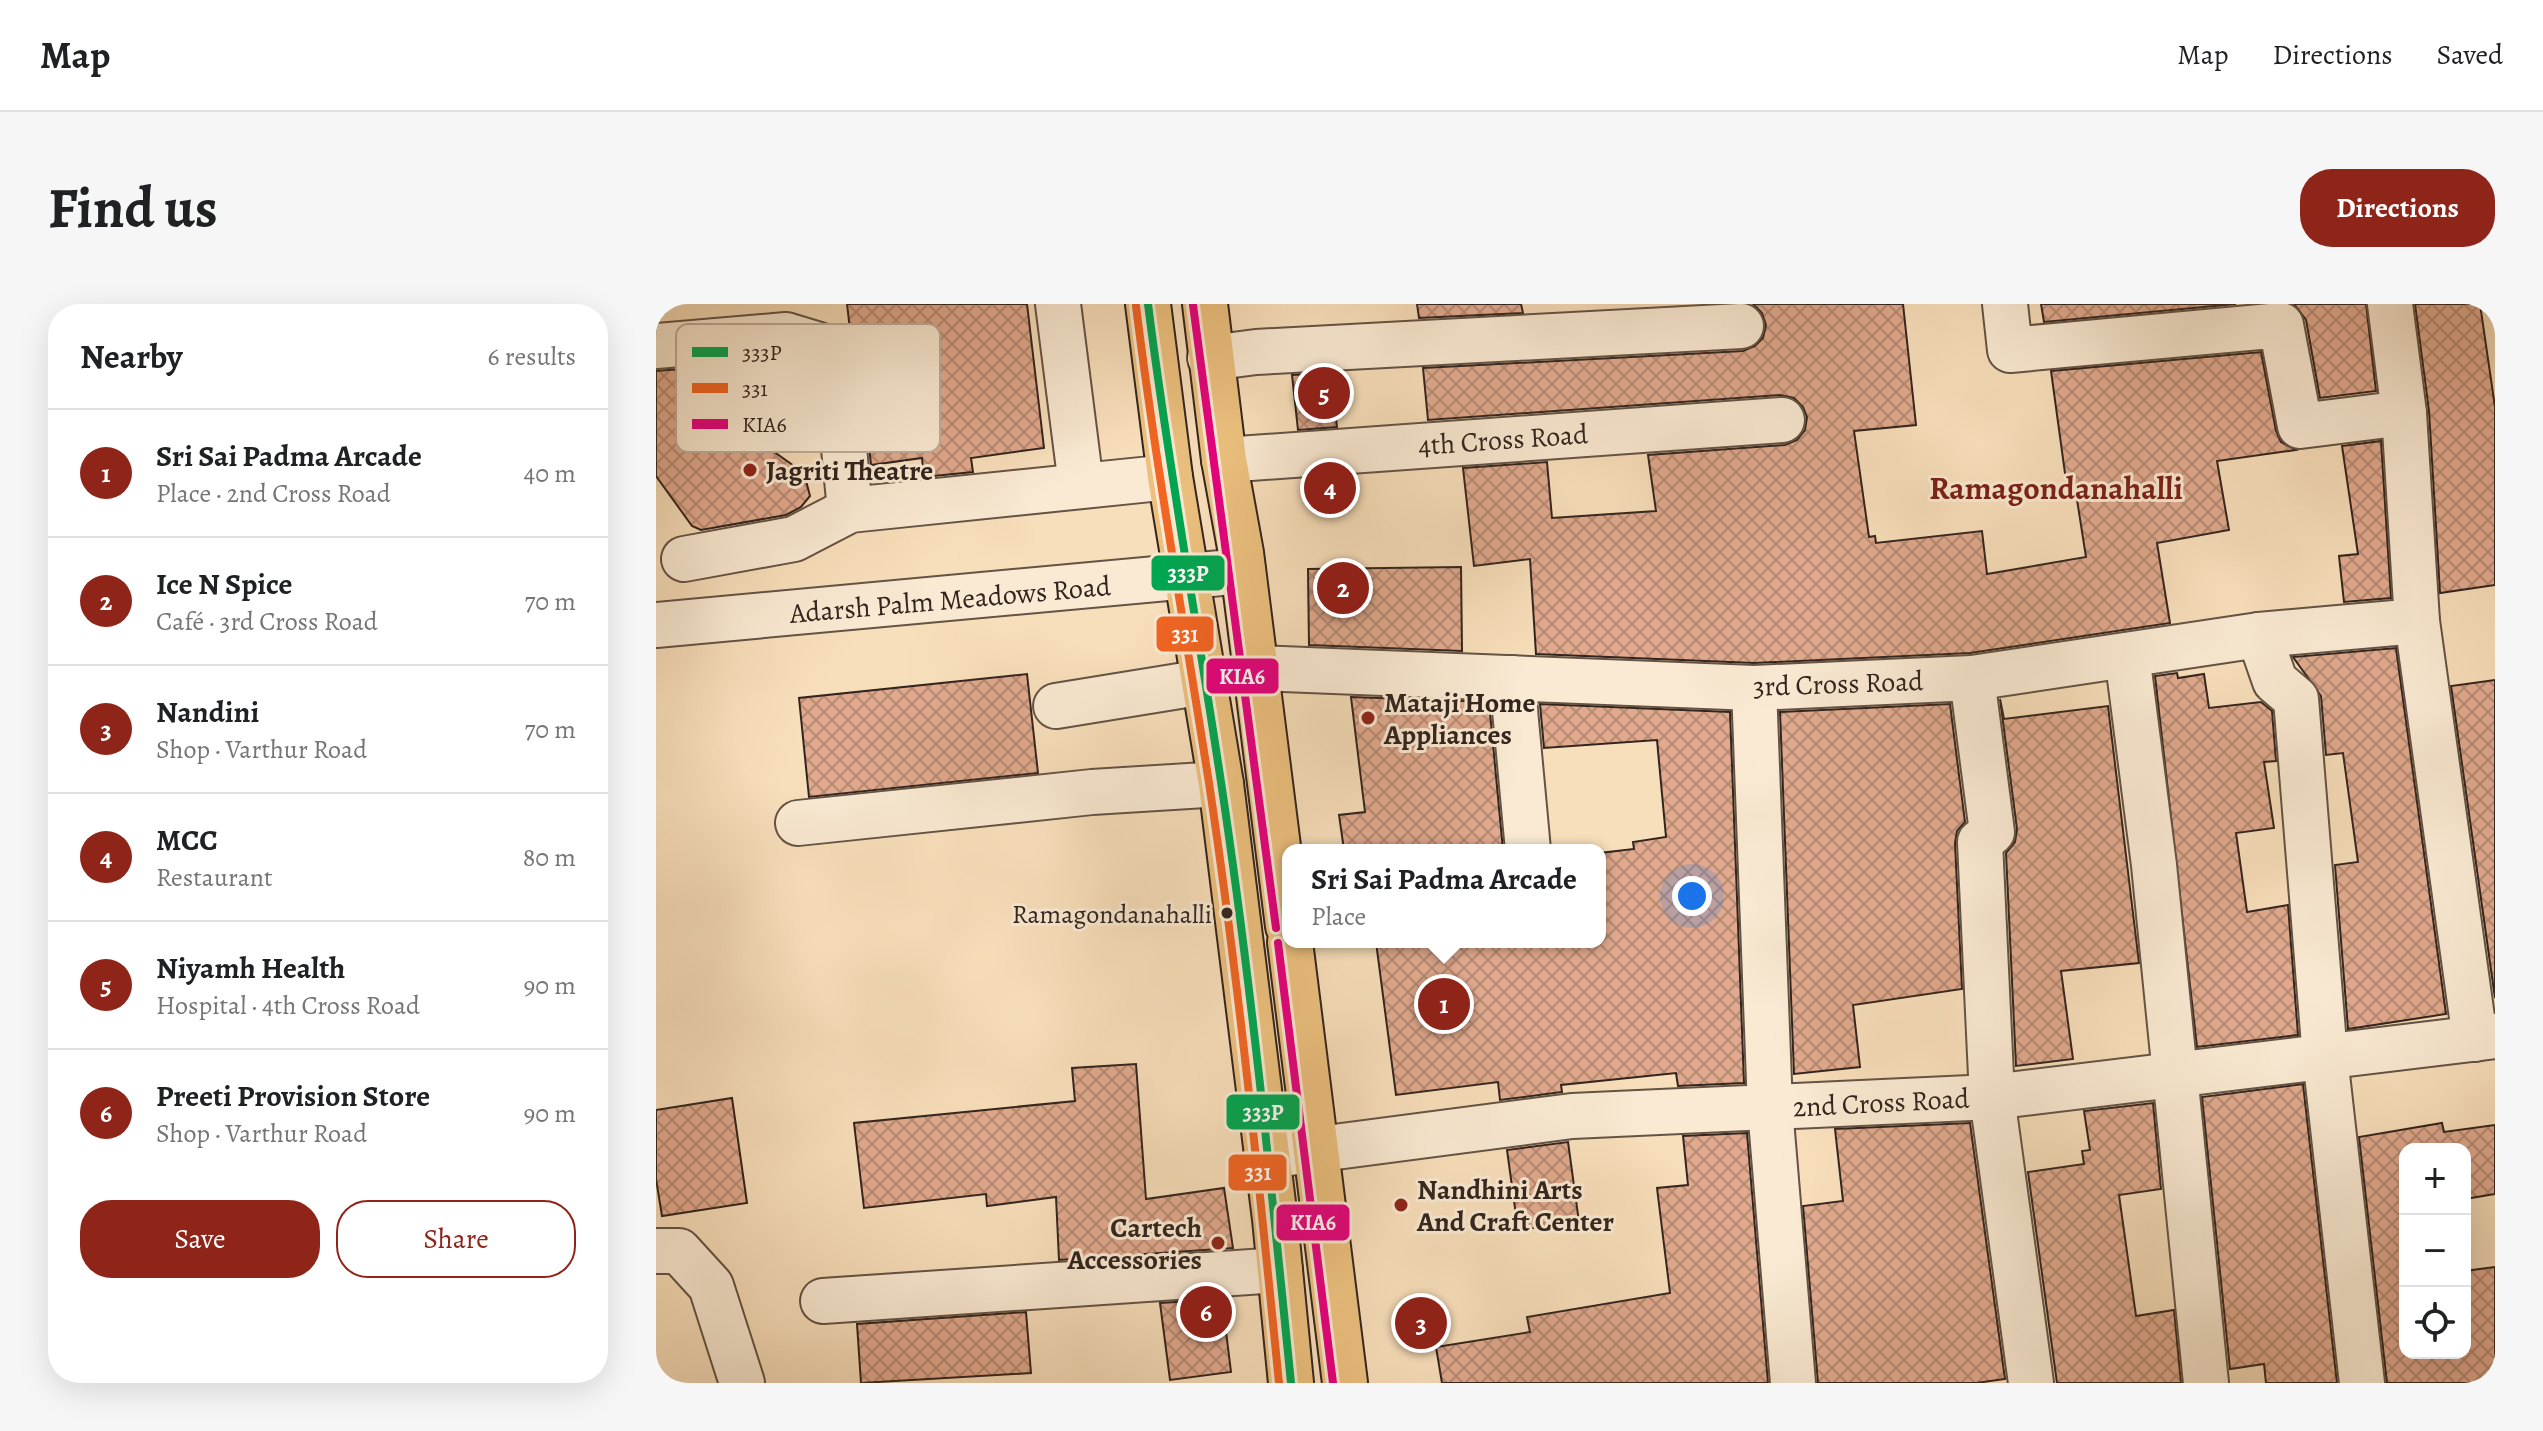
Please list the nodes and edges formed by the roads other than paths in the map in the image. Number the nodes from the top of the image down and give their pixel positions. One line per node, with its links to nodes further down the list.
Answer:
1 (1058, 304): 15 (street)
2 (1148, 304): 14 (main road)
3 (1205, 304): 9 (main road)
4 (2005, 304): 10 (street)
5 (2390, 304): 10 (street)
6 (1741, 326): 9 (street)
7 (676, 344): 8 (street)
8 (656, 346)
9 (1210, 358): 13 (main road)
10 (2404, 413): 21 (street)
11 (1782, 420): 13 (street, 4th Cross Road)
12 (844, 452): 16 (street)
13 (1224, 460): 18 (main road)
14 (1170, 477): 15 (street); 19 (main road)
15 (1081, 485): 16 (street)
16 (850, 510): 17 (street)
17 (684, 559)
18 (1242, 562): 19 (street, Adarsh Palm Meadows Road); 25 (main road)
19 (1187, 569): 20 (street, Adarsh Palm Meadows Road); 22 (street, Adarsh Palm Meadows Road); 28 (main road)
20 (656, 599)
21 (2417, 621): 23 (street, 3rd Cross Road); 38 (street)
22 (656, 625)
23 (2259, 635): 24 (street, 3rd Cross Road); 39 (street)
24 (2127, 655): 27 (street, 3rd Cross Road); 40 (street)
25 (1256, 668): 26 (street, 3rd Cross Road); 34 (main road)
26 (1512, 678): 29 (street, 3rd Cross Road); 33 (street)
27 (1972, 678): 29 (street, 3rd Cross Road); 41 (street)
28 (1192, 684): 30 (street); 31 (main road)
29 (1754, 688): 42 (street)
30 (1056, 706)
31 (1221, 784): 32 (street); 35 (main road)
32 (798, 823)
33 (1527, 844)
34 (1278, 847): 35 (main road); 36 (main road)
35 (1230, 853): 44 (main road)
36 (1282, 879)
37 (1291, 948): 43 (main road)
38 (2485, 1038): 39 (street, 2nd Cross Road)
39 (2325, 1057): 40 (street, 2nd Cross Road); 54 (street)
40 (2174, 1075): 41 (street, 2nd Cross Road); 53 (street)
41 (1992, 1097): 42 (street, 2nd Cross Road); 52 (street)
42 (1770, 1108): 43 (street, 2nd Cross Road); 51 (street)
43 (1316, 1149): 44 (street, 2nd Cross Road); 50 (main road)
44 (1266, 1156): 46 (main road)
45 (656, 1251): 48 (street)
46 (1280, 1270): 47 (street); 49 (main road)
47 (823, 1301)
48 (742, 1383)
49 (1291, 1383)
50 (1345, 1383)
51 (1793, 1383)
52 (2031, 1383)
53 (2206, 1383)
54 (2362, 1383)

